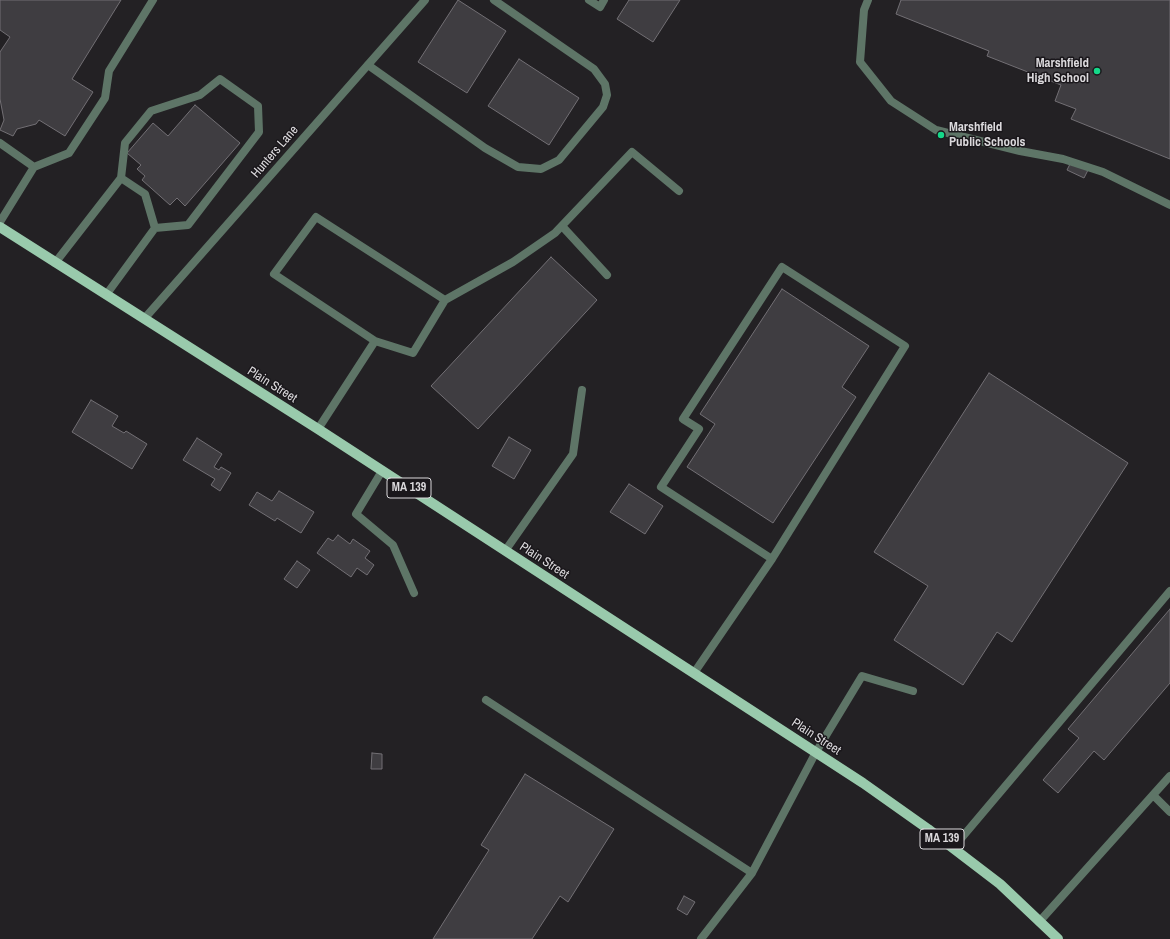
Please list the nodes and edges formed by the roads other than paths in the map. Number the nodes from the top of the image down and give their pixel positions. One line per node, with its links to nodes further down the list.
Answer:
1 (153, 0): 9 (street)
2 (425, 0): 7 (street, Hunters Lane)
3 (494, 0): 7 (street)
4 (589, 0): 5 (street)
5 (604, 0)
6 (868, 0): 12 (street)
7 (368, 65): 21 (street, Hunters Lane)
8 (0, 143): 9 (street)
9 (34, 167): 13 (street)
10 (120, 178): 16 (street); 16 (street); 17 (street)
11 (679, 191): 14 (street)
12 (1170, 205)
13 (0, 222)
14 (562, 226): 18 (street); 20 (street)
15 (0, 227): 17 (main road, Plain Street / MA 139)
16 (155, 228): 19 (street)
17 (55, 263): 19 (main road, Plain Street / MA 139)
18 (607, 276)
19 (106, 295): 21 (main road, Plain Street / MA 139)
20 (445, 300): 22 (street); 22 (street)
21 (144, 320): 24 (main road, Plain Street / MA 139)
22 (375, 340): 24 (street)
23 (582, 390): 26 (street)
24 (318, 428): 25 (main road, Plain Street / MA 139)
25 (382, 471): 26 (main road, Plain Street / MA 139); 29 (street)
26 (505, 551): 30 (main road, Plain Street / MA 139)
27 (772, 559): 27 (street); 30 (street)
28 (1170, 591): 37 (street)
29 (414, 593)
30 (694, 673): 33 (main road, Plain Street / MA 139)
31 (913, 691): 33 (street)
32 (486, 700): 38 (street)
33 (816, 752): 37 (main road, Plain Street / MA 139); 38 (street)
34 (1170, 776): 35 (street)
35 (1153, 795): 36 (street); 39 (street)
36 (1170, 812)
37 (953, 848): 39 (main road, Plain Street / MA 139)
38 (752, 873): 40 (street)
39 (1039, 922): 41 (main road, Plain Street / MA 139)
40 (702, 939)
41 (1058, 939)

